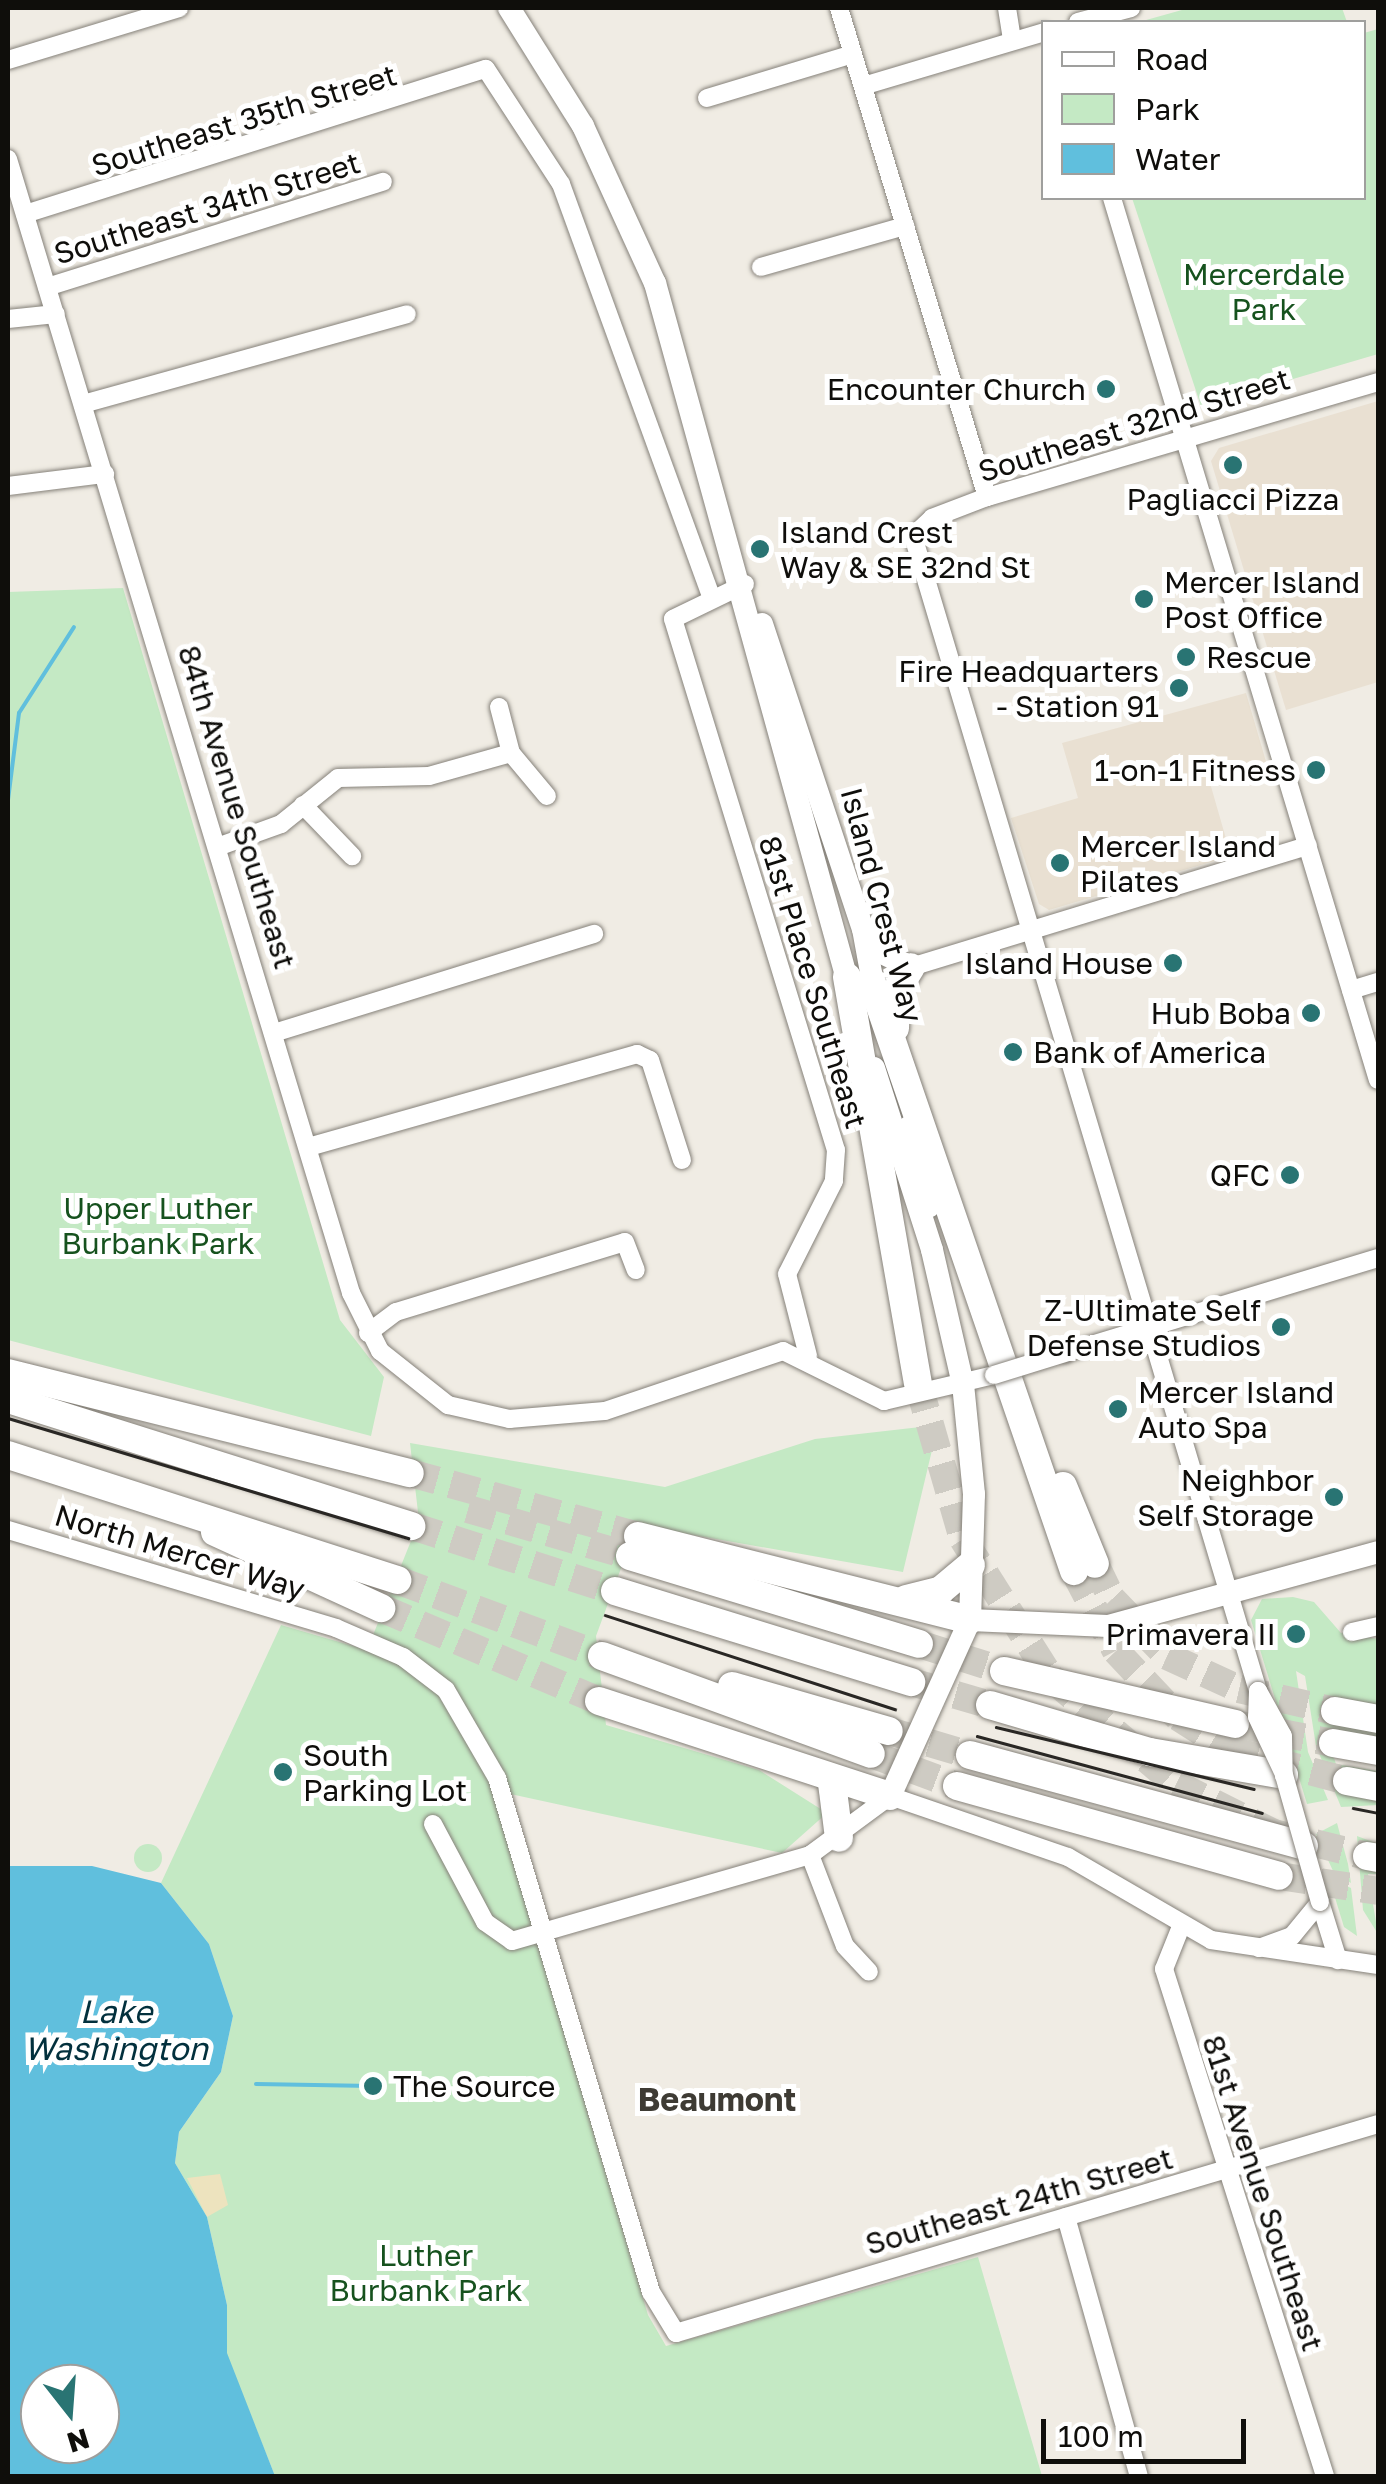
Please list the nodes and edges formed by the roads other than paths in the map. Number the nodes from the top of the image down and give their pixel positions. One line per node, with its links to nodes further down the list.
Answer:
1 (179, 8): 10 (street)
2 (509, 8): 29 (main road, Island Crest Way)
3 (839, 8): 9 (street)
4 (1006, 8): 8 (street)
5 (1131, 8): 6 (street)
6 (1100, 15)
7 (1041, 33): 8 (street)
8 (1012, 41): 11 (street)
9 (853, 54): 11 (street); 12 (street)
10 (8, 60)
11 (863, 86): 17 (street)
12 (707, 98)
13 (8, 158): 16 (street, 84th Avenue Southeast)
14 (383, 182): 19 (street, Southeast 34th Street)
15 (1113, 200): 25 (street)
16 (25, 214): 19 (street, 84th Avenue Southeast); 30 (street, Southeast 35th Street)
17 (905, 226): 18 (street); 28 (street)
18 (761, 267)
19 (47, 287): 20 (street, 84th Avenue Southeast)
20 (56, 314): 22 (street); 24 (street, 84th Avenue Southeast)
21 (407, 314): 24 (street)
22 (8, 319)
23 (1378, 382): 25 (street, Southeast 32nd Street)
24 (84, 404): 26 (street, 84th Avenue Southeast)
25 (1186, 437): 28 (street, Southeast 32nd Street); 36 (street)
26 (105, 474): 27 (street); 35 (street, 84th Avenue Southeast)
27 (8, 486)
28 (987, 497): 39 (street, Southeast 32nd Street)
29 (745, 584): 30 (street); 38 (main road, Island Crest Way); 42 (main road, Island Crest Way)
30 (712, 596): 54 (street, 81st Place Southeast)
31 (499, 707): 32 (street)
32 (511, 753): 33 (street); 34 (street)
33 (547, 796)
34 (302, 805): 35 (street); 37 (street)
35 (220, 846): 45 (street, 84th Avenue Southeast)
36 (1308, 846): 39 (street); 44 (street)
37 (352, 856)
38 (862, 929): 41 (main road); 42 (main road, Island Crest Way)
39 (1028, 932): 41 (street); 52 (street)
40 (594, 934): 45 (street)
41 (912, 967): 46 (highway)
42 (859, 979): 46 (highway); 56 (highway); 57 (main road, Island Crest Way)
43 (1378, 982): 44 (street)
44 (1351, 990): 47 (street)
45 (277, 1032): 48 (street, 84th Avenue Southeast)
46 (896, 1039): 66 (highway)
47 (1378, 1080)
48 (312, 1146): 49 (street); 53 (street, 84th Avenue Southeast)
49 (682, 1160)
50 (1378, 1258): 52 (street)
51 (636, 1270): 53 (street)
52 (1148, 1328): 57 (street, bridge); 69 (street)
53 (368, 1333): 54 (street, 84th Avenue Southeast)
54 (808, 1356): 57 (street)
55 (8, 1373): 61 (highway)
56 (918, 1383)
57 (963, 1384): 65 (main road, Island Crest Way)
58 (8, 1398): 62 (highway)
59 (8, 1455): 60 (highway)
60 (105, 1482): 67 (highway); 71 (highway)
61 (412, 1483)
62 (412, 1526)
63 (8, 1530): 103 (street, North Mercer Way)
64 (1378, 1552): 69 (main road)
65 (972, 1565): 70 (highway); 72 (main road, Island Crest Way)
66 (1084, 1567)
67 (397, 1580)
68 (615, 1591): 78 (highway)
69 (1229, 1597): 72 (main road); 90 (street, bridge)
70 (905, 1599): 72 (highway); 75 (highway)
71 (381, 1608)
72 (970, 1620): 95 (main road)
73 (1378, 1626): 74 (street)
74 (1352, 1632)
75 (919, 1644)
76 (602, 1656): 79 (highway)
77 (1004, 1671): 84 (highway)
78 (911, 1682)
79 (701, 1689): 85 (highway); 88 (highway)
80 (599, 1701): 92 (highway)
81 (990, 1706): 90 (highway)
82 (1335, 1710): 83 (highway)
83 (1378, 1720)
84 (1235, 1724)
85 (889, 1731)
86 (1333, 1743): 87 (highway)
87 (1378, 1752)
88 (871, 1754)
89 (970, 1755): 98 (highway)
90 (1284, 1775): 98 (street, bridge)
91 (1347, 1781): 94 (highway)
92 (832, 1782): 95 (highway); 97 (highway)
93 (956, 1786): 100 (highway)
94 (1378, 1786)
95 (890, 1796): 97 (street); 102 (street)
96 (433, 1824): 103 (street)
97 (839, 1838): 99 (street)
98 (1304, 1846): 101 (street, bridge)
99 (810, 1855): 103 (street); 107 (street)
100 (1279, 1876)
101 (1320, 1902): 104 (street); 105 (street)
102 (1180, 1929): 104 (street); 109 (street, 81st Avenue Southeast)
103 (546, 1935): 110 (street, Southeast 24th Street)
104 (1254, 1950): 105 (street)
105 (1338, 1960): 106 (street)
106 (1378, 1965)
107 (869, 1972)
108 (1378, 2124): 109 (street, Southeast 24th Street)
109 (1226, 2169): 110 (street, Southeast 24th Street); 112 (street, 81st Avenue Southeast)
110 (1066, 2217): 111 (street)
111 (1138, 2476)
112 (1325, 2476)

